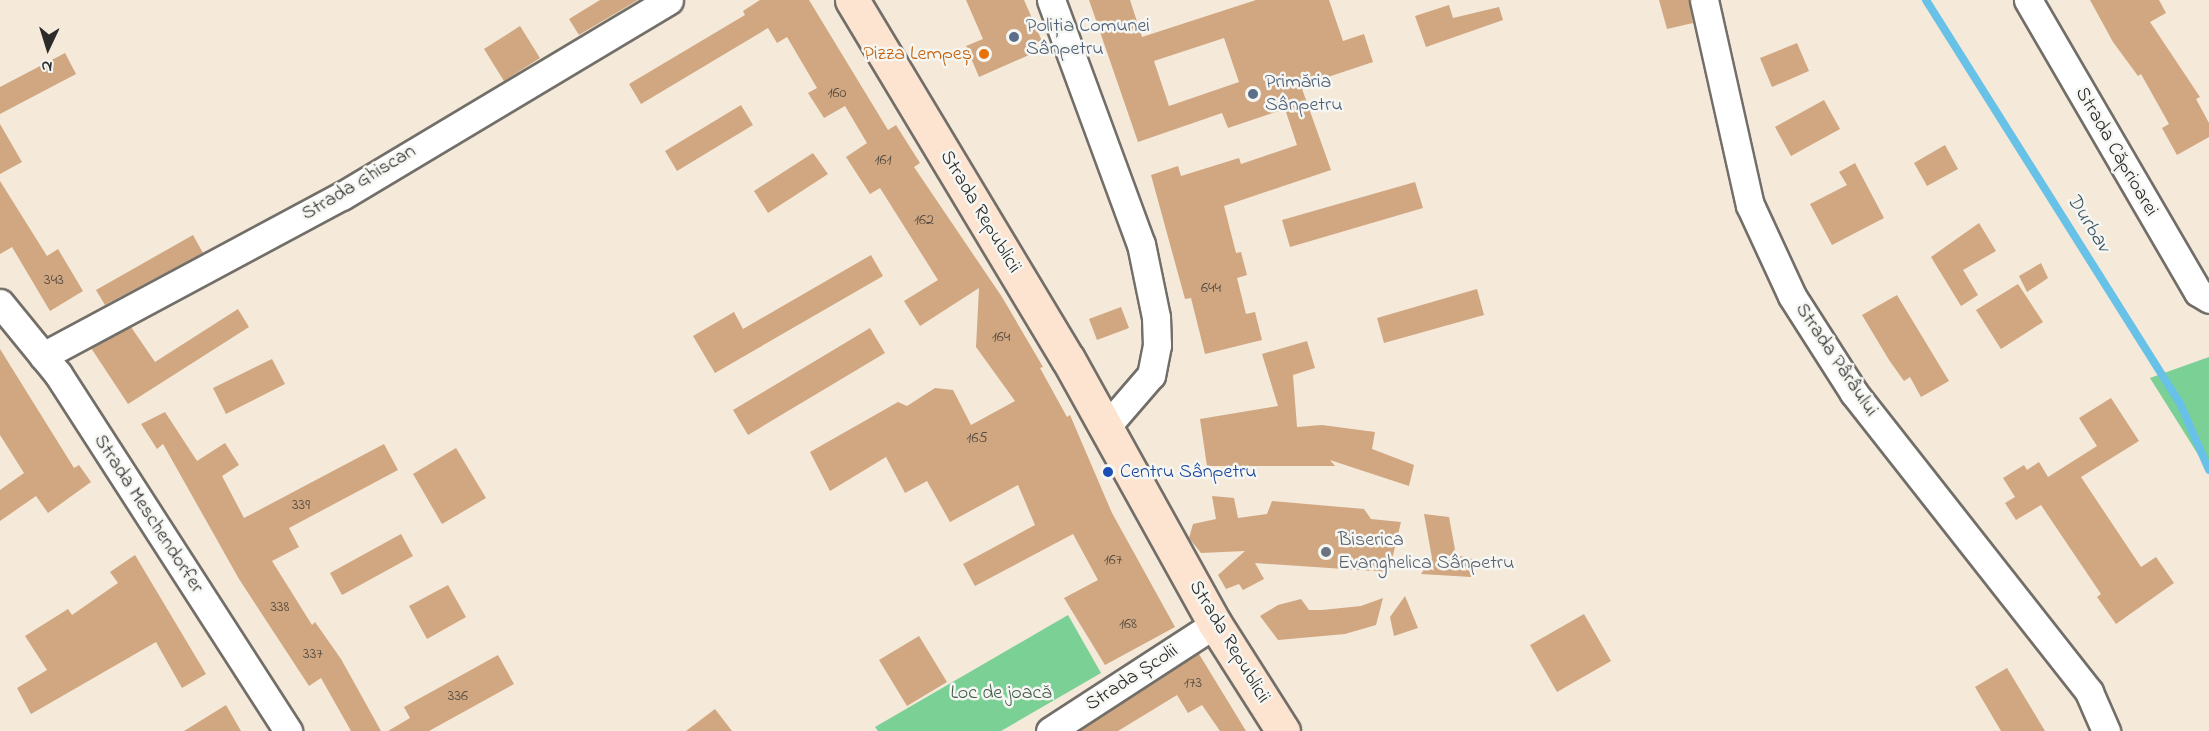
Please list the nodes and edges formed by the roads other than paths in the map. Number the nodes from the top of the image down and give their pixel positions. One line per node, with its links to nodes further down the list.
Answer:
1 (669, 0): 8 (street, Strada Ghiscan)
2 (852, 0): 9 (main road, Strada Republicii)
3 (1051, 0): 9 (street)
4 (1704, 0): 14 (street, Strada Pârâului)
5 (2028, 0): 6 (street, Strada Căprioarei)
6 (2209, 299)
7 (0, 303): 8 (street, Strada Meschendorfer)
8 (43, 356): 11 (street, Strada Meschendorfer)
9 (1107, 426): 10 (main road, Strada Republicii)
10 (1215, 624): 12 (street, Strada Școlii); 13 (main road, Strada Republicii)
11 (288, 731)
12 (1050, 731)
13 (1283, 731)
14 (2106, 731)

